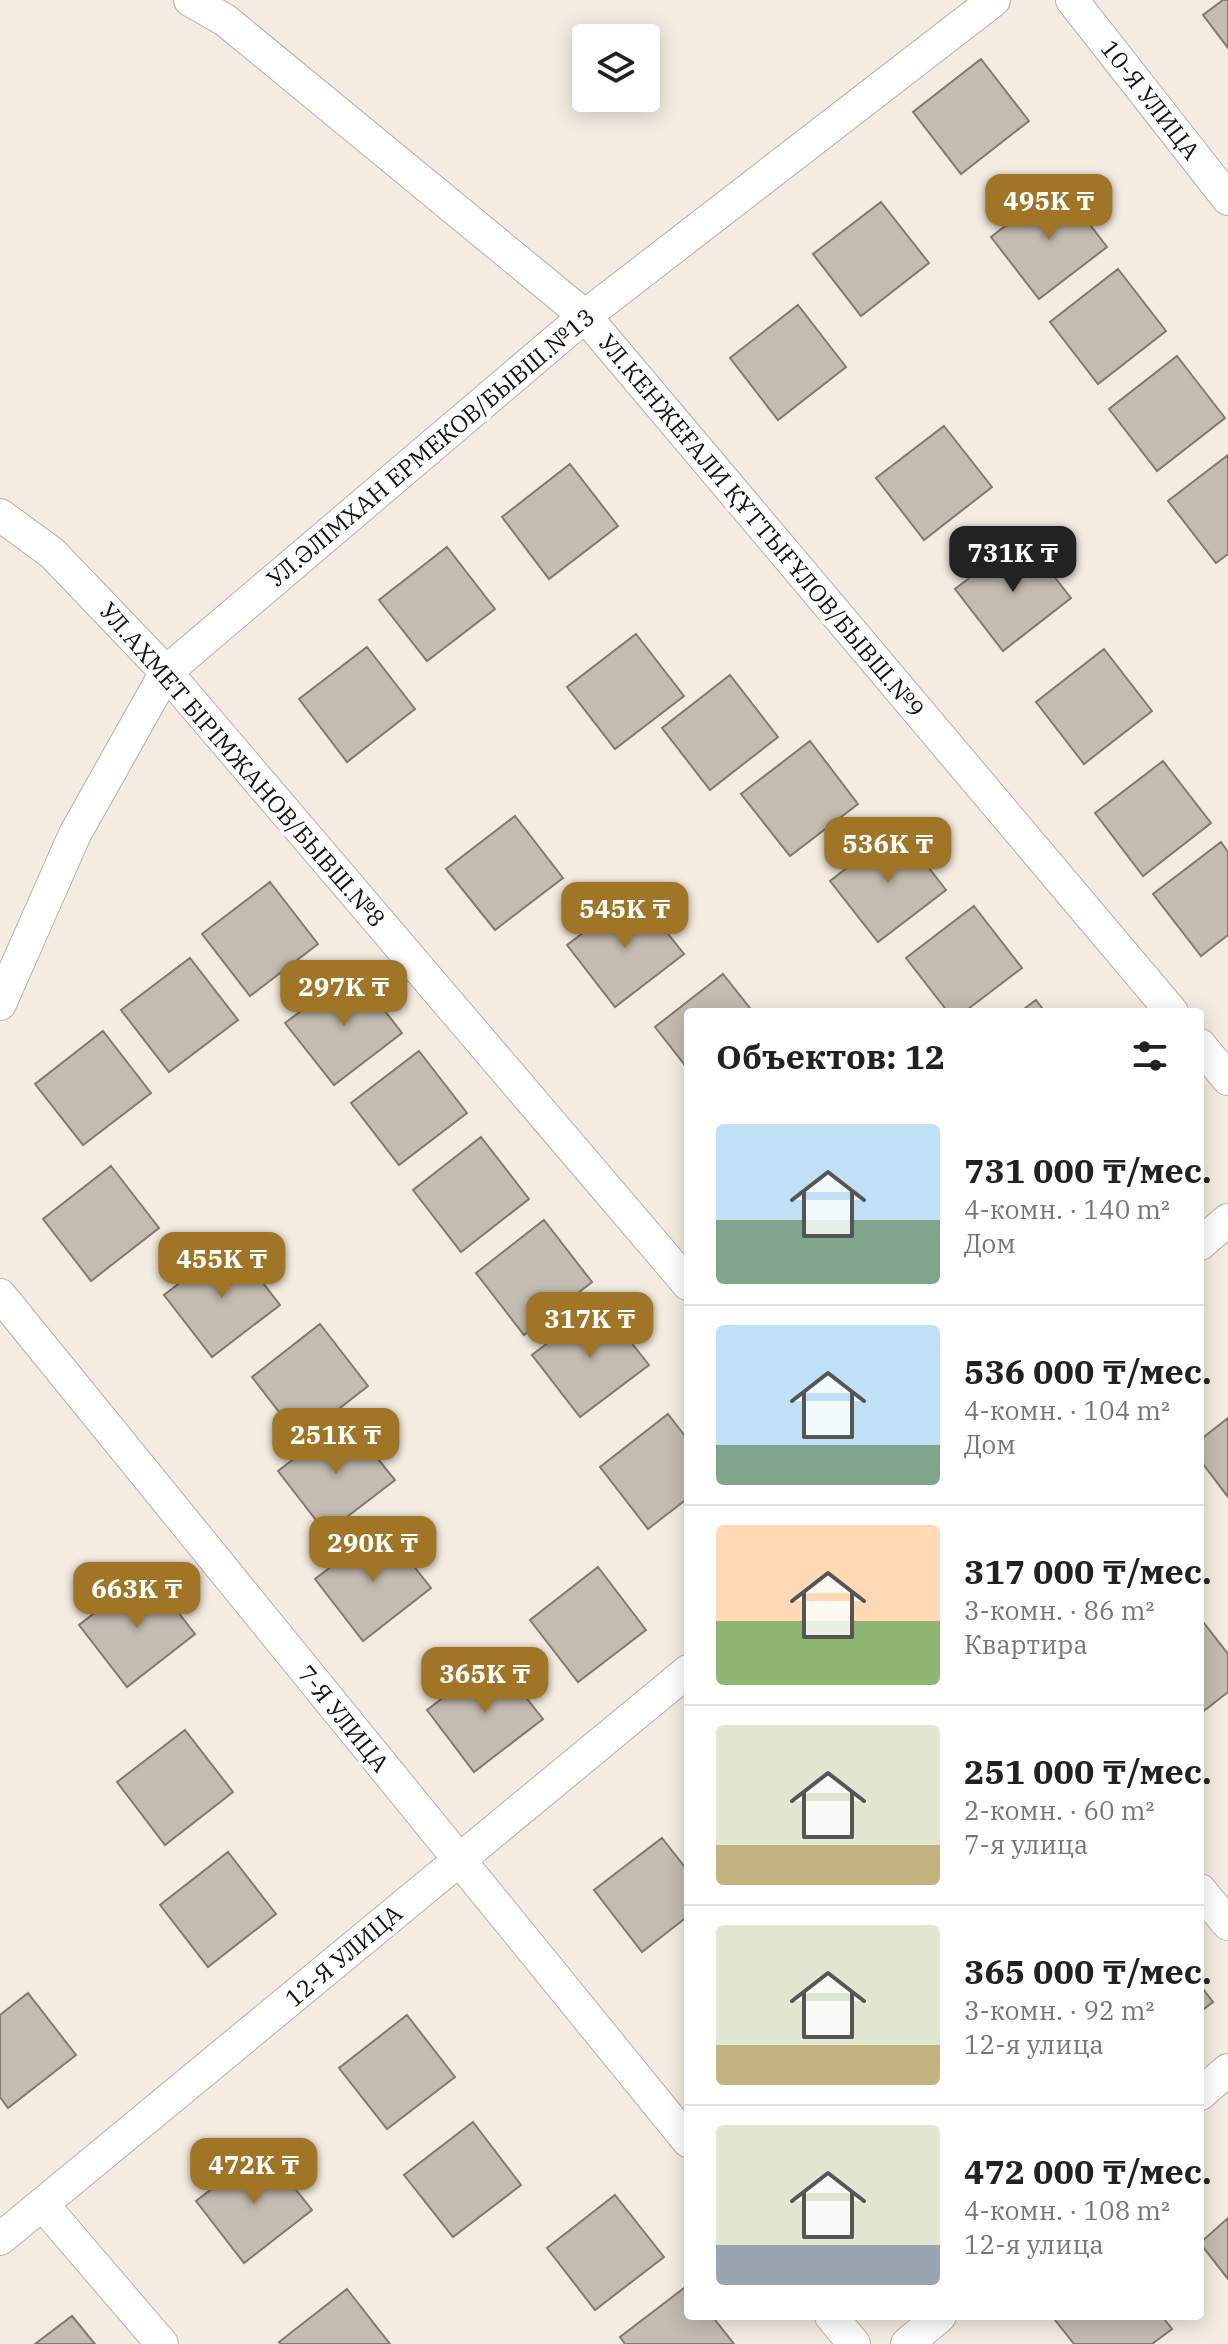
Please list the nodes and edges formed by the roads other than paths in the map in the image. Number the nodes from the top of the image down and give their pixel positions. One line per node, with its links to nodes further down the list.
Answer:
1 (190, 0): 5 (street, УЛ.КЕНЖЕҒАЛИ ҚҰТТЫҒҰЛОВ/БЫВШ.№9)
2 (994, 0): 5 (street, УЛ.ӘЛІМХАН ЕРМЕКОВ/БЫВШ.№13)
3 (1072, 0): 4 (street, 10-Я УЛИЦА)
4 (1228, 199)
5 (585, 316): 7 (street, УЛ.ӘЛІМХАН ЕРМЕКОВ/БЫВШ.№13); 9 (street, УЛ.КЕНЖЕҒАЛИ ҚҰТТЫҒҰЛОВ/БЫВШ.№9)
6 (0, 515): 7 (street, УЛ.АХМЕТ БІРІМЖАНОВ/БЫВШ.№8)
7 (166, 672): 8 (street, УЛ.ӘЛІМХАН ЕРМЕКОВ/БЫВШ.№13); 14 (street, УЛ.АХМЕТ БІРІМЖАНОВ/БЫВШ.№8)
8 (0, 1004)
9 (1169, 1008)
10 (1204, 1050): 11 (street)
11 (1228, 1079)
12 (1228, 1220): 13 (street)
13 (1204, 1241)
14 (684, 1279)
15 (0, 1295): 17 (street, 7-Я УЛИЦА)
16 (684, 1674): 17 (street, 12-Я УЛИЦА)
17 (459, 1861): 22 (street, 7-Я УЛИЦА); 23 (street, 12-Я УЛИЦА)
18 (1204, 1895): 19 (street)
19 (1228, 1924)
20 (1228, 2070): 21 (street)
21 (1204, 2091)
22 (684, 2136)
23 (43, 2205): 24 (street, 12-Я УЛИЦА); 27 (street)
24 (0, 2239)
25 (834, 2320): 28 (street)
26 (935, 2320): 29 (street)
27 (162, 2344)
28 (854, 2344)
29 (907, 2344)

